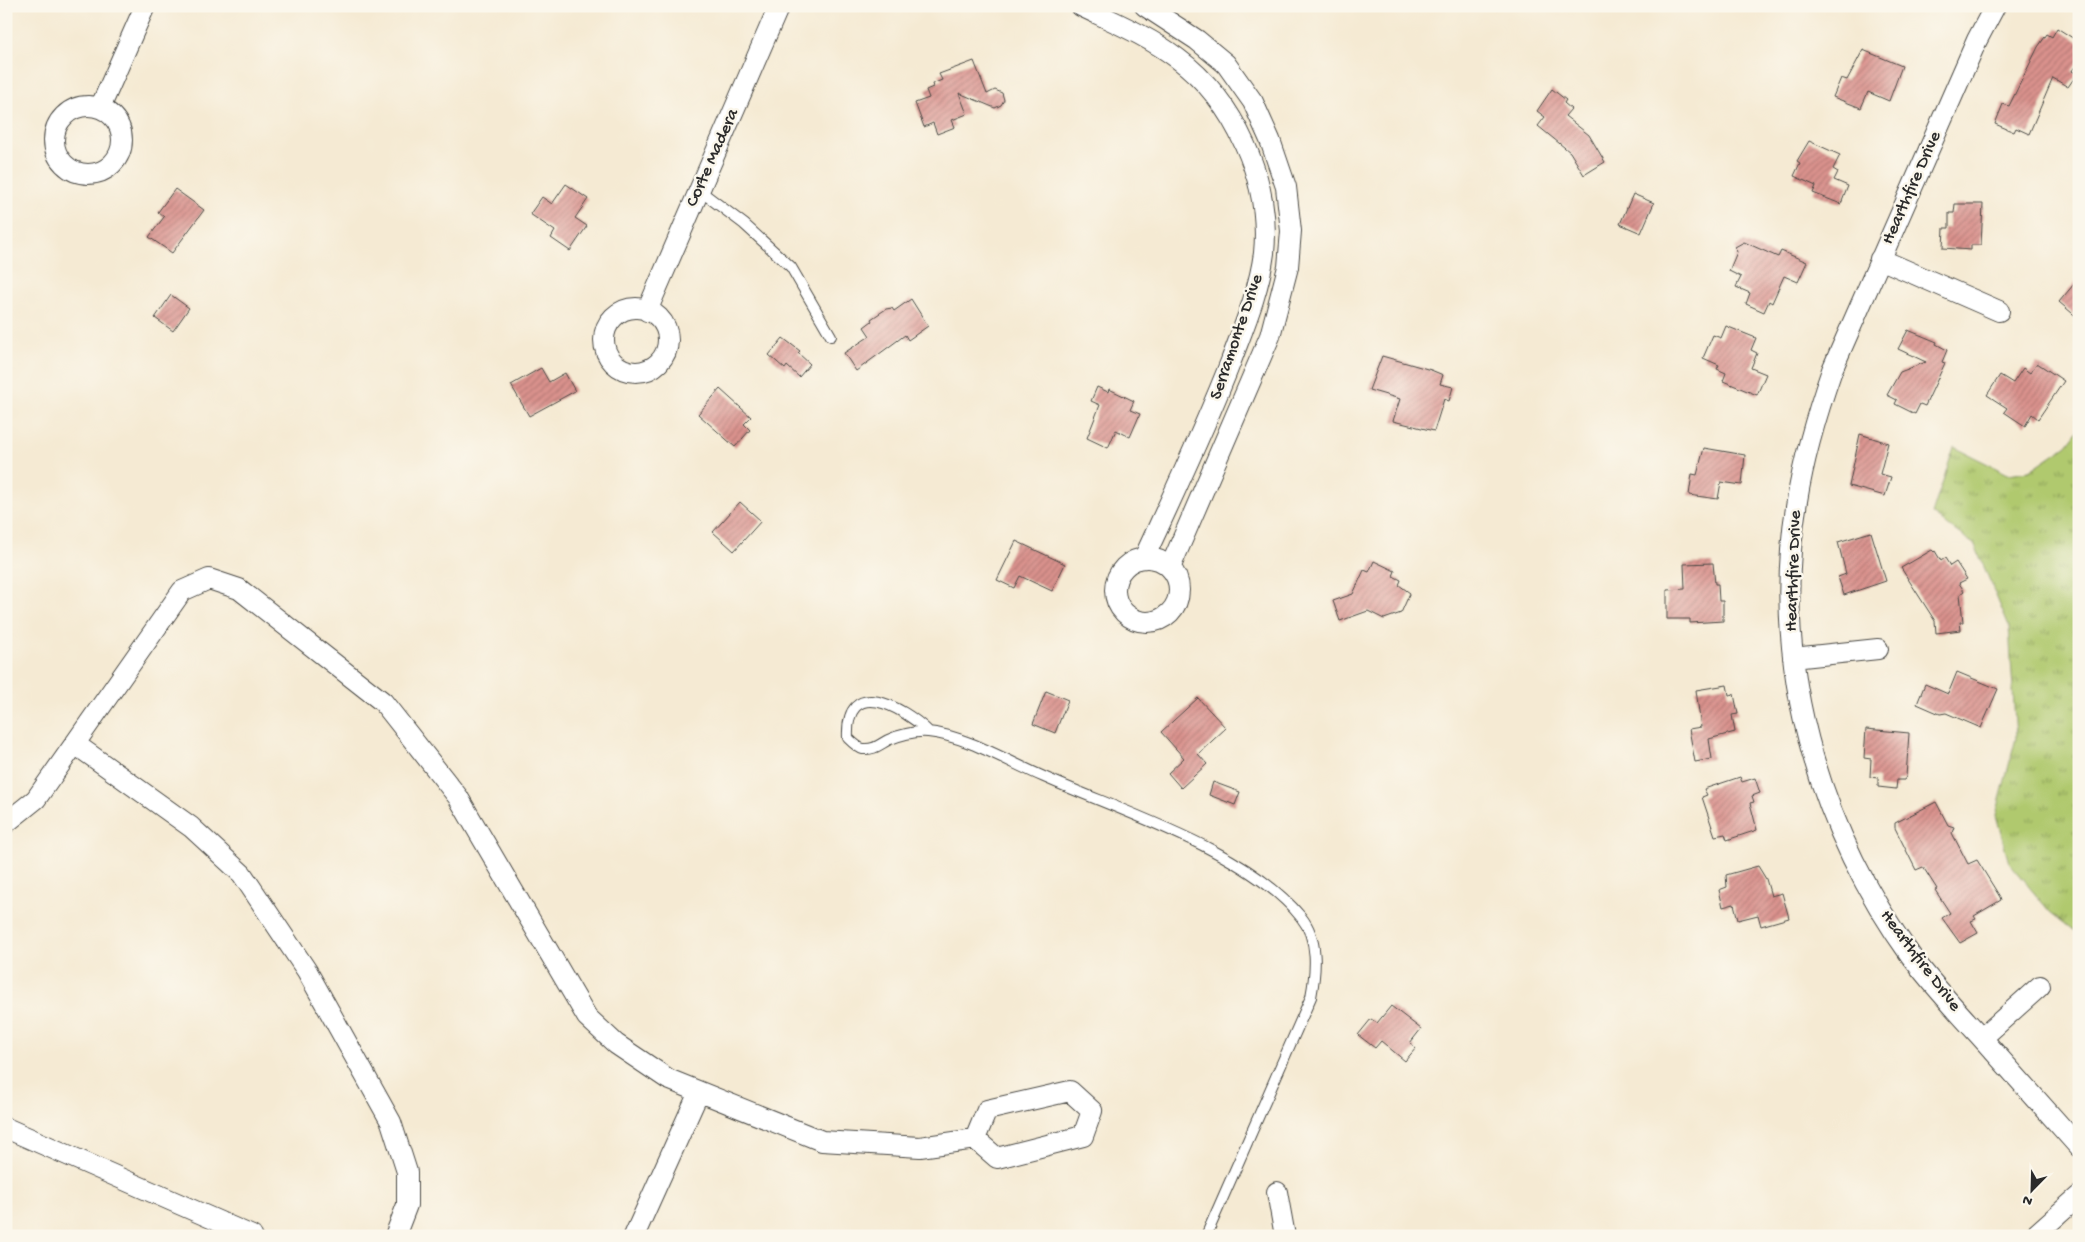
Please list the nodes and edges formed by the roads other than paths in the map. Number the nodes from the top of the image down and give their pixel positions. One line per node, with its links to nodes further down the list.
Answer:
1 (145, 6): 6 (street)
2 (779, 6): 9 (street, Corte Madera)
3 (1081, 6): 8 (street, Serramonte Drive)
4 (1145, 6): 7 (street, Serramonte Drive)
5 (1995, 6): 10 (street, Hearthfire Drive)
6 (100, 108)
7 (1281, 174): 8 (street); 15 (street, Serramonte Drive)
8 (1256, 179): 14 (street, Serramonte Drive)
9 (699, 190): 11 (street, Corte Madera); 13 (lane)
10 (1880, 260): 12 (street); 19 (street, Hearthfire Drive)
11 (647, 311)
12 (1999, 311)
13 (831, 336)
14 (1218, 395): 15 (street); 16 (street, Serramonte Drive)
15 (1240, 404): 17 (street, Serramonte Drive)
16 (1144, 558): 17 (street); 17 (street)
17 (1170, 568)
18 (1878, 649): 19 (street)
19 (1793, 658): 24 (street, Hearthfire Drive)
20 (929, 732): 20 (lane); 34 (lane)
21 (75, 744): 22 (street); 25 (street); 32 (street)
22 (6, 823)
23 (2040, 986): 24 (street)
24 (1982, 1038): 28 (street, Hearthfire Drive)
25 (699, 1092): 27 (street); 33 (street)
26 (6, 1128): 31 (street)
27 (976, 1139): 27 (street)
28 (2079, 1147)
29 (1277, 1192): 35 (street)
30 (2079, 1196): 36 (street)
31 (252, 1236)
32 (395, 1236)
33 (634, 1236)
34 (1206, 1236)
35 (1285, 1236)
36 (2034, 1236)

